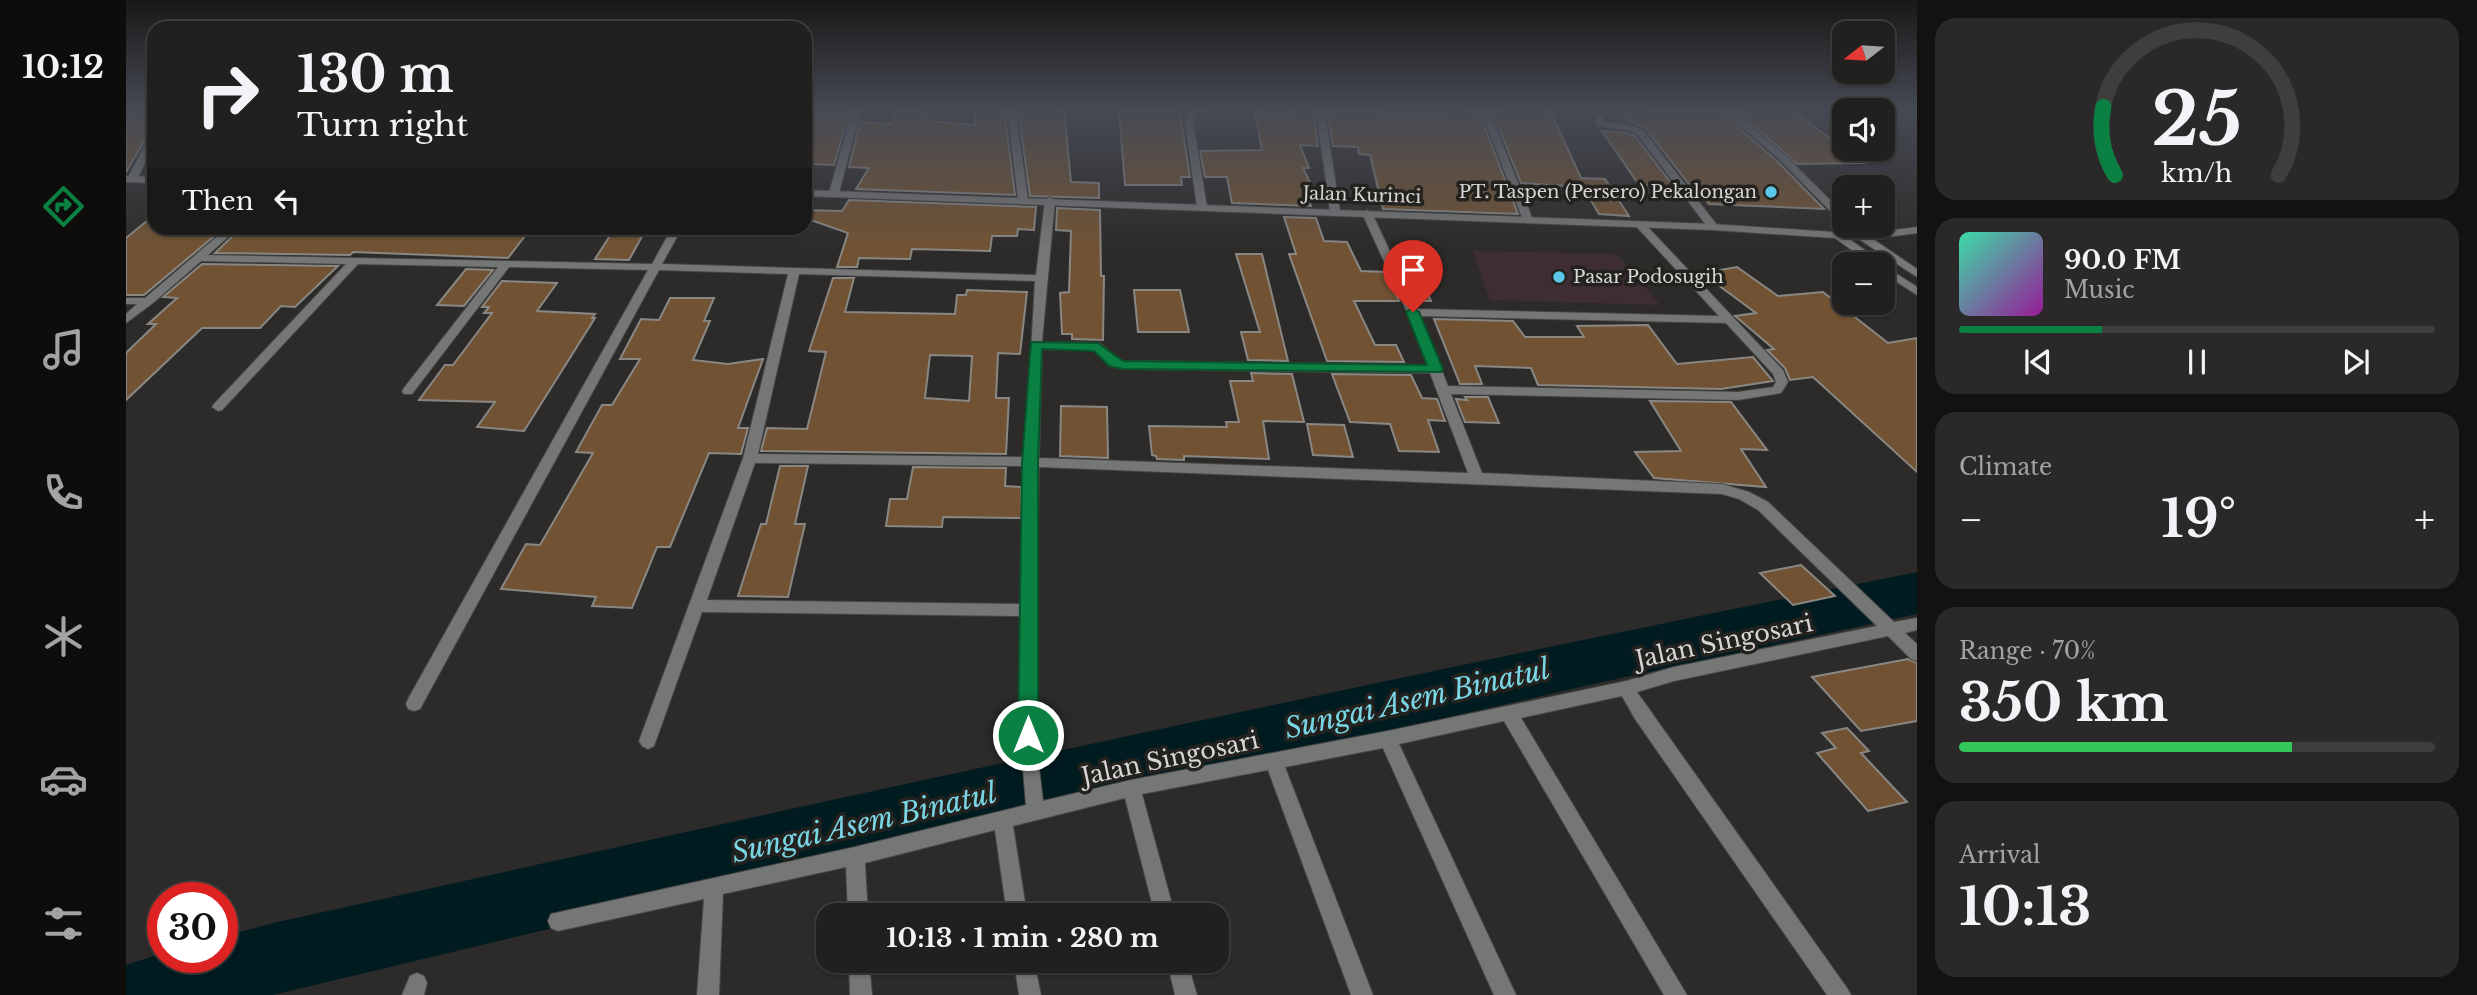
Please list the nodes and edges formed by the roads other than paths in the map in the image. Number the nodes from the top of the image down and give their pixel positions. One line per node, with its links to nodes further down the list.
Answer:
1 (144, 154): 9 (street)
2 (845, 154): 12 (street)
3 (1017, 154): 13 (street)
4 (1194, 154): 15 (street)
5 (1327, 154): 17 (street)
6 (1502, 154): 19 (street)
7 (1657, 154): 21 (street)
8 (1779, 154): 16 (street)
9 (129, 180): 10 (street)
10 (147, 180)
11 (812, 193): 12 (street, Jalan Kurinci)
12 (834, 194): 13 (street, Jalan Kurinci)
13 (1023, 199): 14 (street, Jalan Kurinci)
14 (1050, 200): 15 (street, Jalan Kurinci); 37 (street)
15 (1202, 207): 17 (street, Jalan Kurinci)
16 (1832, 207)
17 (1335, 211): 18 (street, Jalan Kurinci)
18 (1367, 213): 19 (street, Jalan Kurinci); 41 (street)
19 (1528, 220): 20 (street, Jalan Kurinci)
20 (1639, 224): 21 (street, Jalan Kurinci); 43 (street)
21 (1713, 227): 26 (street, Jalan Kurinci)
22 (1917, 230): 23 (street, Jalan Kurinci)
23 (1895, 233)
24 (225, 235): 30 (street)
25 (673, 235): 33 (street)
26 (1832, 236)
27 (1840, 238): 29 (street)
28 (1864, 238): 35 (street)
29 (1860, 252)
30 (198, 258): 31 (street); 40 (street)
31 (355, 261): 32 (street); 48 (street)
32 (505, 265): 33 (street); 47 (street)
33 (654, 267): 34 (street); 58 (street)
34 (794, 272): 37 (street); 49 (street)
35 (1917, 274)
36 (1895, 276): 38 (street)
37 (1039, 278): 44 (street)
38 (1917, 292)
39 (126, 301): 40 (street)
40 (149, 301): 42 (street)
41 (1413, 312): 43 (street); 45 (street)
42 (126, 320)
43 (1728, 320): 46 (street)
44 (1036, 345): 45 (street); 50 (street)
45 (1436, 369): 46 (street)
46 (1444, 390): 51 (street)
47 (408, 391)
48 (218, 407)
49 (750, 458): 50 (street); 52 (street)
50 (1030, 463): 51 (street); 53 (street)
51 (1477, 478): 55 (street)
52 (697, 606): 53 (street); 61 (street)
53 (1027, 610): 64 (street)
54 (1917, 624): 55 (street, Jalan Singosari)
55 (1888, 626): 56 (street); 57 (street, Jalan Singosari)
56 (1917, 654)
57 (1626, 688): 59 (street, Jalan Singosari); 82 (street)
58 (414, 704)
59 (1508, 712): 60 (street, Jalan Singosari); 81 (street)
60 (1388, 739): 62 (street, Jalan Singosari); 80 (street)
61 (648, 741)
62 (1275, 761): 63 (street, Jalan Singosari); 79 (street)
63 (1131, 788): 64 (street, Jalan Singosari); 70 (street)
64 (1036, 813): 65 (street, Jalan Singosari)
65 (1003, 821): 66 (street, Jalan Singosari); 69 (street)
66 (855, 856): 67 (street, Jalan Singosari); 68 (street)
67 (714, 888): 71 (street, Jalan Singosari); 75 (street)
68 (857, 903)
69 (1015, 903)
70 (1162, 903)
71 (558, 921)
72 (860, 973): 76 (street)
73 (1026, 973): 77 (street)
74 (1180, 973): 78 (street)
75 (708, 995)
76 (861, 995)
77 (1030, 995)
78 (1186, 995)
79 (1362, 995)
80 (1505, 995)
81 (1676, 995)
82 (1840, 995)

